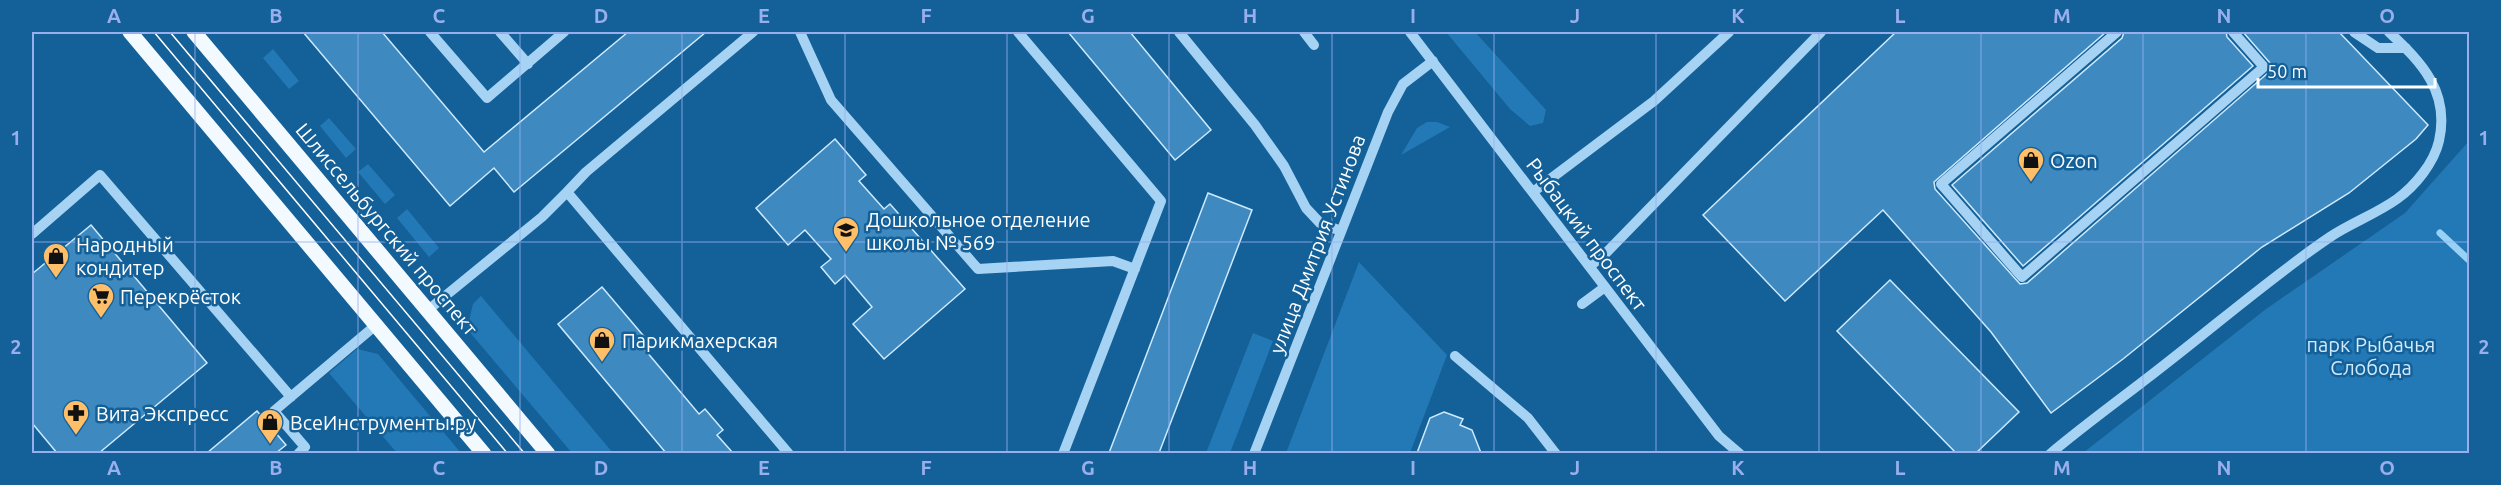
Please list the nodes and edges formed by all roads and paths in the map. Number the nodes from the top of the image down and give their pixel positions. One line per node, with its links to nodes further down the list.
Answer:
1 (130, 32): 31 (main road)
2 (194, 32): 30 (main road, Шлиссельбургский проспект)
3 (430, 32): 21 (street)
4 (500, 32): 21 (street)
5 (564, 32): 21 (street)
6 (753, 32): 22 (street)
7 (800, 32): 27 (street)
8 (1018, 32): 27 (street)
9 (1179, 32): 24 (street)
10 (1304, 32): 18 (street)
11 (1410, 32): 20 (street, Рыбацкий проспект)
12 (1729, 32): 23 (street)
13 (1821, 32): 26 (street)
14 (2117, 32): 15 (street)
15 (2233, 32)
16 (2354, 32): 19 (street)
17 (2389, 32): 19 (street)
18 (1314, 45)
19 (2406, 48): 42 (street)
20 (1433, 61): 23 (street, Рыбацкий проспект); 24 (street, улица Дмитрия Устинова)
21 (528, 64)
22 (567, 192): 30 (street); 37 (street)
23 (1533, 192): 26 (street, Рыбацкий проспект)
24 (1341, 231): 39 (street, улица Дмитрия Устинова)
25 (32, 234): 33 (street)
26 (1590, 266): 28 (street, Рыбацкий проспект)
27 (1135, 269): 38 (street)
28 (1605, 287): 29 (street); 41 (street, Рыбацкий проспект)
29 (1582, 304)
30 (428, 310): 36 (main road, Шлиссельбургский проспект)
31 (376, 325): 33 (street); 35 (main road)
32 (1455, 356): 40 (street)
33 (291, 397): 34 (street)
34 (298, 453)
35 (484, 453)
36 (548, 453)
37 (789, 453)
38 (1063, 453)
39 (1254, 453)
40 (1556, 453)
41 (1740, 453)
42 (2050, 453)

